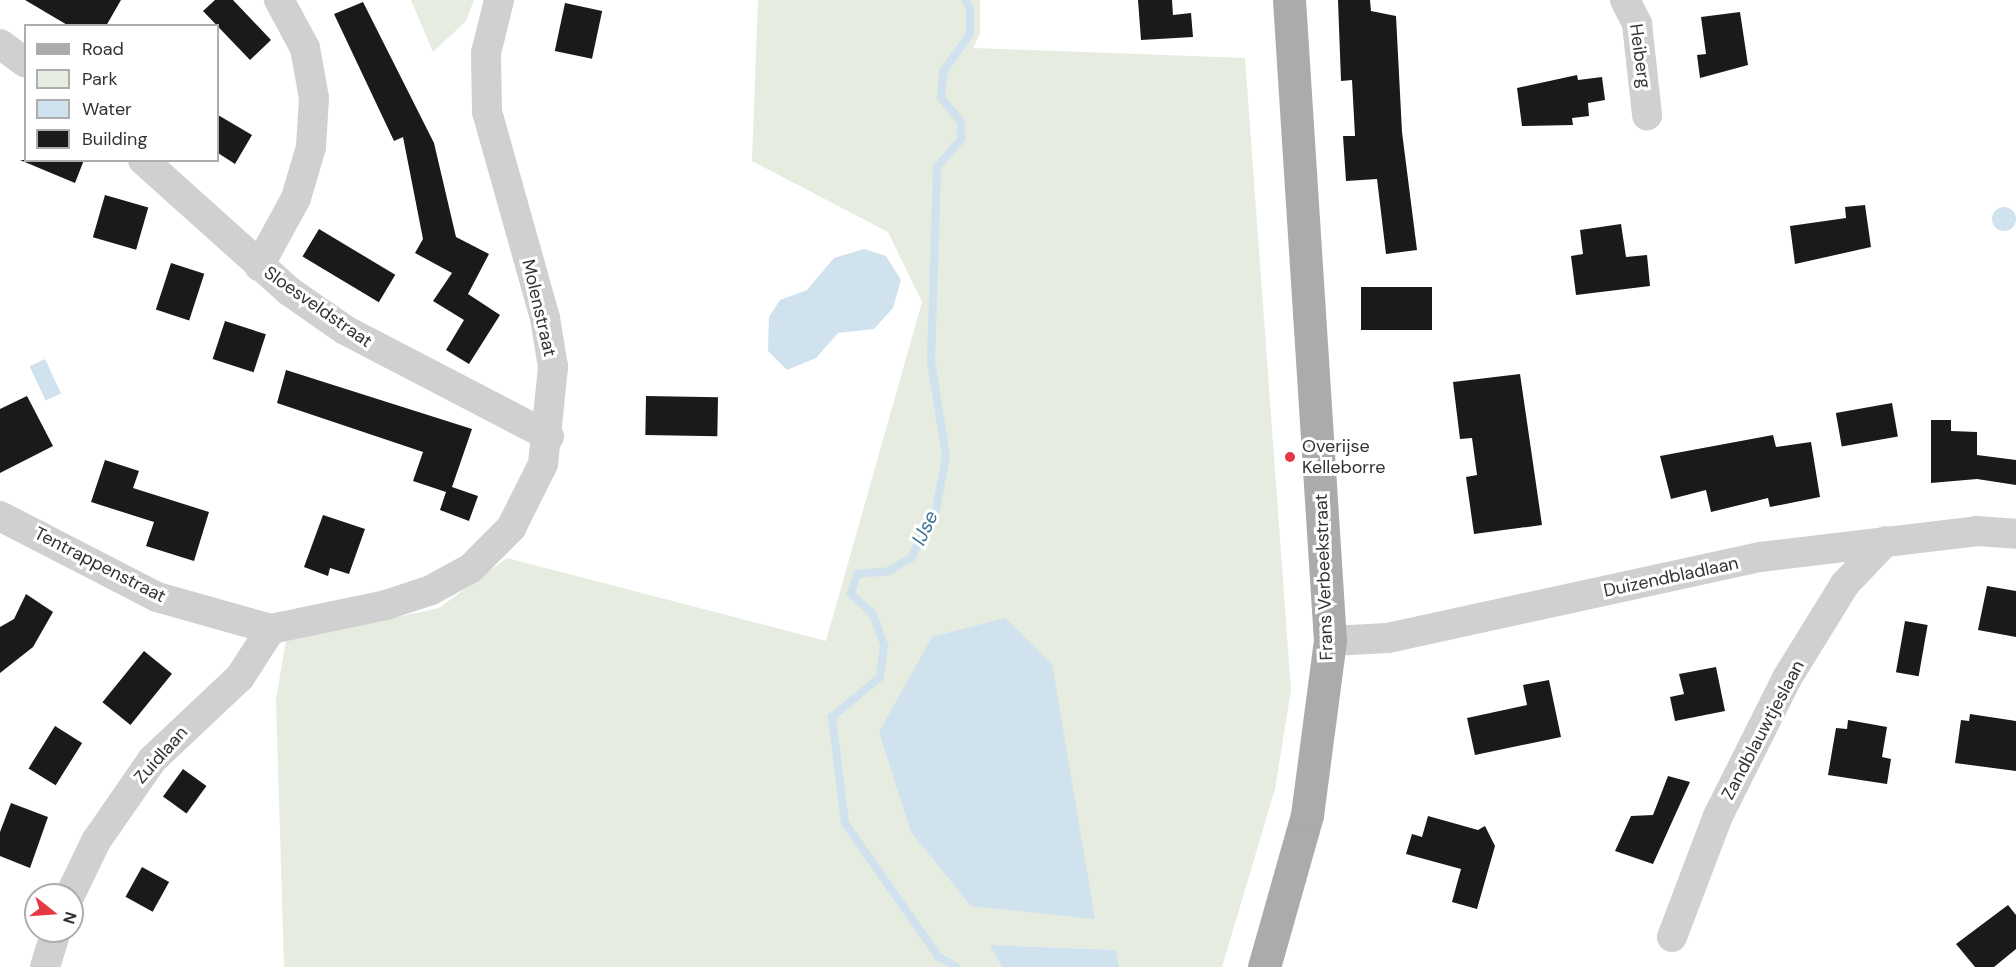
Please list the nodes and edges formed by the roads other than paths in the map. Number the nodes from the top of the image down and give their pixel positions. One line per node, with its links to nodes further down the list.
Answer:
1 (279, 0): 9 (street)
2 (499, 0): 10 (street, Molenstraat)
3 (1289, 0): 15 (main road, Frans Verbeekstraat)
4 (1625, 0): 7 (street, Heiberg)
5 (0, 44): 6 (street)
6 (24, 62)
7 (1647, 115)
8 (145, 162): 9 (street, Sloesveldstraat)
9 (260, 266): 10 (street, Sloesveldstraat)
10 (549, 436): 14 (street, Molenstraat)
11 (0, 516): 14 (street, Tentrappenstraat)
12 (2016, 534): 13 (street, Duizendbladlaan)
13 (1886, 541): 15 (street, Duizendbladlaan); 17 (street, Zandblauwtjeslaan)
14 (271, 629): 16 (street, Zuidlaan)
15 (1330, 641): 20 (main road, Frans Verbeekstraat)
16 (76, 883)
17 (1672, 937)
18 (52, 943): 19 (street)
19 (45, 967)
20 (1264, 967)

